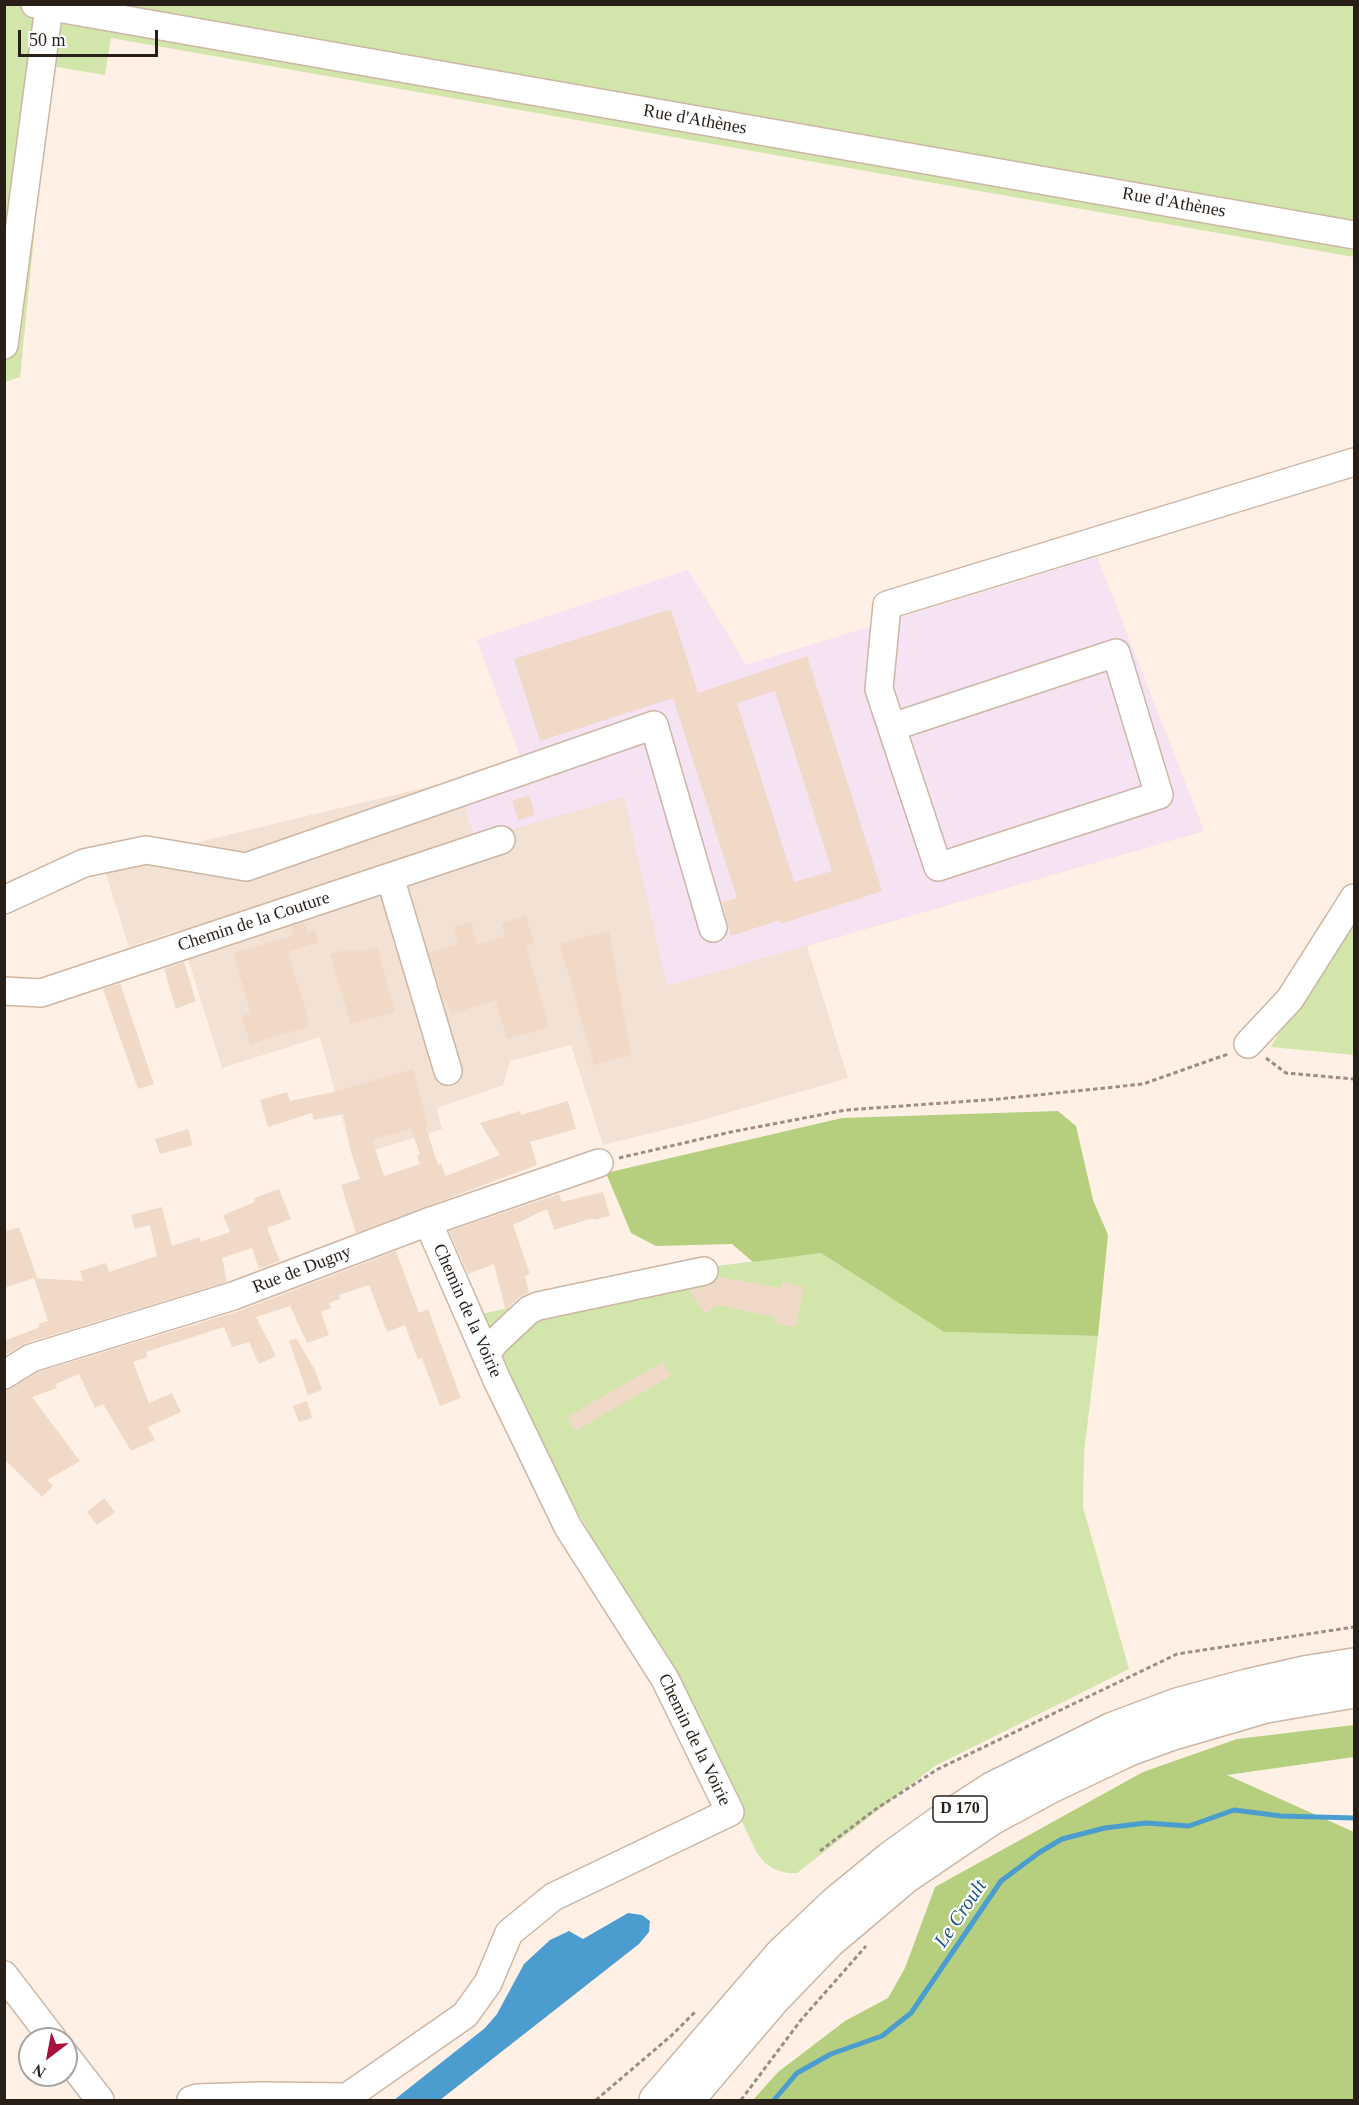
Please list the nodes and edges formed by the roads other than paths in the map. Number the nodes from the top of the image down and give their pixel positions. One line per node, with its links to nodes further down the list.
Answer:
1 (42, 6): 2 (street, Rue d'Athènes); 3 (street)
2 (1354, 235)
3 (4, 345)
4 (1354, 462): 5 (street)
5 (892, 727): 5 (street)
6 (501, 840): 7 (street, Chemin de la Couture)
7 (390, 877): 11 (street, Chemin de la Couture); 13 (street)
8 (1354, 898): 12 (street)
9 (4, 900): 10 (street)
10 (713, 928)
11 (4, 991)
12 (1248, 1044)
13 (448, 1071)
14 (599, 1163): 15 (street, Rue de Dugny)
15 (428, 1222): 17 (street, Chemin de la Voirie); 18 (street, Rue de Dugny)
16 (704, 1271): 17 (street)
17 (486, 1355): 25 (street, Chemin de la Voirie)
18 (4, 1375)
19 (1354, 1665): 26 (highway, D 170)
20 (1354, 1691): 27 (highway, D 170)
21 (4, 1975): 22 (street)
22 (44, 2027)
23 (78, 2072): 24 (street)
24 (100, 2100)
25 (192, 2100)
26 (656, 2100)
27 (687, 2100)

